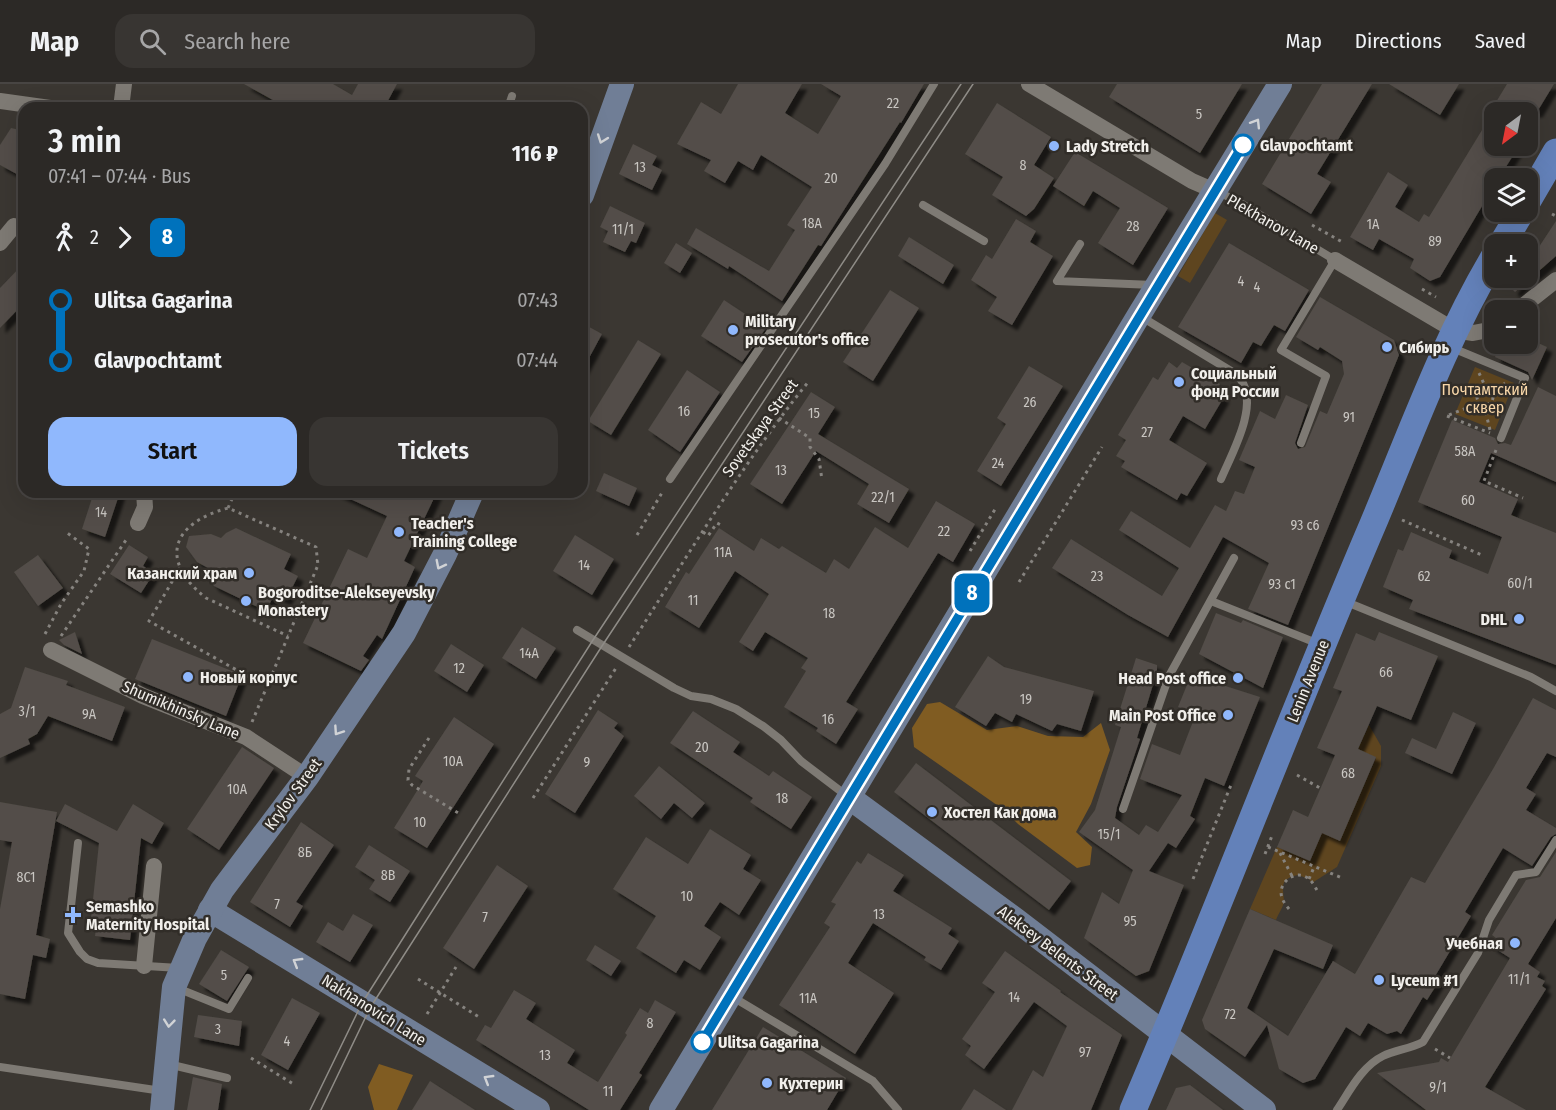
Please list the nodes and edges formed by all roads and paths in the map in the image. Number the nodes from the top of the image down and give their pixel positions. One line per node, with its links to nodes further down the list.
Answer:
1 (124, 84): 8 (street)
2 (622, 84): 12 (main road, one-way to 12)
3 (934, 84): 40 (lane)
4 (1029, 84): 14 (street, Plekhanov Lane)
5 (1280, 84): 14 (main road, one-way to 5)
6 (512, 96): 9 (lane)
7 (0, 101): 10 (street)
8 (122, 102)
9 (510, 102)
10 (18, 104)
11 (1556, 152): 13 (main road)
12 (588, 178)
13 (1538, 183)
14 (1215, 190): 22 (lane, Plekhanov Lane); 25 (main road)
15 (923, 205): 19 (lane)
16 (1312, 225): 18 (path, Plekhanov Lane)
17 (14, 226): 20 (street)
18 (1331, 236)
19 (984, 241)
20 (0, 243)
21 (1080, 243): 25 (lane)
22 (1335, 260): 29 (street, Plekhanov Lane); 37 (lane)
23 (1484, 274): 29 (main road, Lenin Avenue)
24 (1556, 280): 26 (street)
25 (1156, 285): 27 (main road)
26 (1531, 300)
27 (1138, 315): 39 (lane); 72 (main road)
28 (1484, 331): 29 (street)
29 (1451, 338): 36 (lane); 58 (main road, Lenin Avenue)
30 (809, 381): 35 (path, Sovetskaya Street)
31 (1460, 386): 32 (path)
32 (1477, 393): 33 (path); 34 (path)
33 (1479, 403): 34 (path); 34 (path)
34 (1484, 405)
35 (779, 418): 41 (path); 50 (path, Sovetskaya Street)
36 (1501, 438): 45 (path)
37 (1301, 443)
38 (1102, 447): 57 (path)
39 (1221, 478)
40 (670, 479): 53 (path)
41 (822, 480)
42 (144, 498): 48 (street)
43 (232, 498): 46 (path)
44 (469, 498): 69 (main road, Krylov Street, one-way to 69)
45 (1523, 498)
46 (228, 508): 56 (path); 61 (path)
47 (1402, 520): 54 (path)
48 (138, 523): 63 (path)
49 (721, 525): 52 (path)
50 (707, 526)
51 (66, 532): 63 (path)
52 (703, 532)
53 (637, 535)
54 (1484, 556)
55 (1234, 558): 59 (lane)
56 (180, 568): 61 (path); 64 (path)
57 (1019, 582)
58 (1341, 600): 62 (main road, Lenin Avenue); 65 (lane)
59 (1211, 601): 62 (lane); 73 (lane)
60 (577, 630): 72 (lane)
61 (288, 636): 64 (path)
62 (1322, 645): 97 (main road, Lenin Avenue)
63 (47, 646): 66 (street, Shumikhinsky Lane)
64 (267, 687): 66 (path)
65 (1556, 691)
66 (246, 737): 69 (street, Shumikhinsky Lane)
67 (429, 738): 74 (path)
68 (1297, 775): 71 (path)
69 (307, 777): 87 (main road, Krylov Street)
70 (1231, 785): 83 (path)
71 (1320, 788)
72 (849, 798): 94 (main road); 97 (main road, Aleksey Belents Street)
73 (1123, 808)
74 (460, 814)
75 (1556, 840): 98 (lane)
76 (78, 843): 88 (lane)
77 (1268, 847): 78 (path)
78 (1279, 851): 80 (path); 81 (path)
79 (154, 866): 88 (street)
80 (1314, 867): 82 (path); 84 (path)
81 (1292, 876): 84 (path); 86 (path)
82 (1342, 878)
83 (1193, 879)
84 (1309, 879): 85 (path)
85 (1318, 892)
86 (1289, 909)
87 (210, 910): 90 (main road, Krylov Street); 106 (main road, Nakhanovich Lane, one-way to 87)
88 (144, 966): 90 (lane)
89 (456, 967): 93 (path)
90 (178, 978): 91 (lane); 101 (main road, Krylov Street, one-way to 101)
91 (248, 978)
92 (418, 979): 93 (path)
93 (440, 993): 95 (path); 96 (path)
94 (730, 996): 107 (main road); 108 (lane)
95 (427, 1014)
96 (479, 1017)
97 (1165, 1035): 109 (main road, Lenin Avenue); 110 (main road, Aleksey Belents Street)
98 (1423, 1042): 100 (path); 111 (lane)
99 (251, 1058): 104 (path)
100 (1450, 1058)
101 (165, 1063): 103 (lane); 105 (main road, Krylov Street)
102 (0, 1067): 105 (lane)
103 (227, 1078)
104 (295, 1085)
105 (162, 1101)
106 (538, 1110)
107 (661, 1110)
108 (898, 1110)
109 (1133, 1110)
110 (1264, 1110)
111 (1337, 1110)

